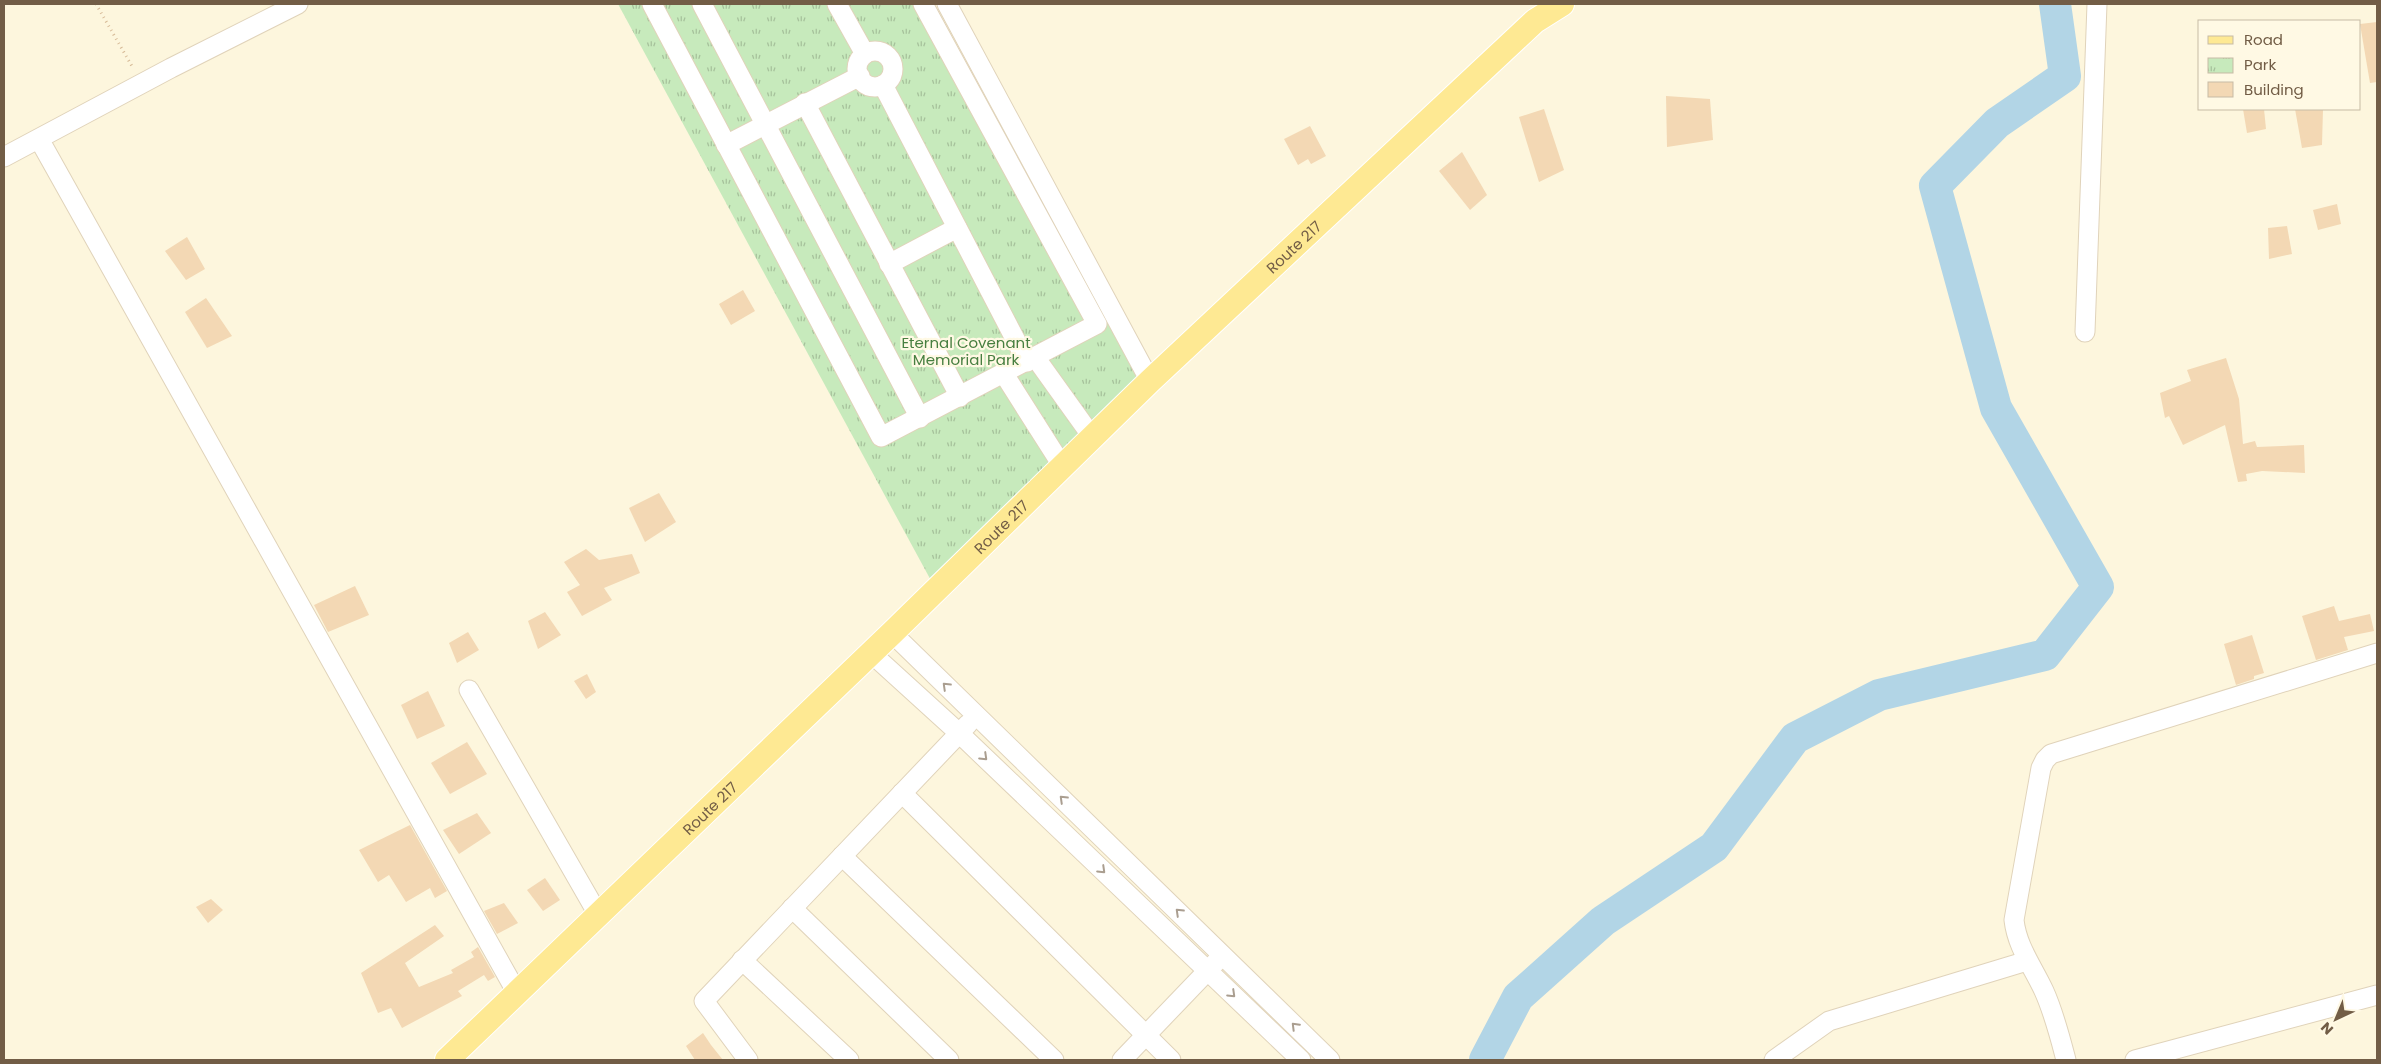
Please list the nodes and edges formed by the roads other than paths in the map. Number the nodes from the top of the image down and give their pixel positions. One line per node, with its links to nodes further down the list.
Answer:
1 (298, 4): 14 (street)
2 (652, 4): 15 (street)
3 (702, 4): 13 (street)
4 (837, 4): 9 (street)
5 (922, 4): 20 (street)
6 (947, 4): 22 (street)
7 (1562, 4): 22 (main road, Route 217)
8 (2097, 4): 19 (street)
9 (865, 54): 10 (street); 11 (street)
10 (860, 76): 11 (street); 12 (street)
11 (883, 85): 17 (street)
12 (805, 104): 13 (street); 18 (street)
13 (766, 123): 15 (street); 24 (street)
14 (39, 139): 16 (street); 41 (street)
15 (726, 145): 24 (street)
16 (4, 157)
17 (956, 228): 18 (street); 20 (street)
18 (889, 264): 23 (street)
19 (2085, 332)
20 (1031, 359): 21 (street); 25 (street)
21 (1004, 374): 23 (street); 26 (street)
22 (1150, 381): 25 (main road, Route 217)
23 (960, 397): 24 (street)
24 (920, 418)
25 (1093, 438): 26 (main road, Route 217)
26 (1063, 467): 27 (main road, Route 217)
27 (892, 633): 28 (main road, Route 217); 31 (street, one-way to 27)
28 (871, 653): 32 (street); 36 (main road, Route 217)
29 (2377, 653): 39 (street)
30 (469, 690): 36 (street)
31 (977, 715): 32 (street); 37 (street, one-way to 31)
32 (959, 734): 33 (street); 40 (street, one-way to 40)
33 (902, 793): 34 (street); 43 (street)
34 (842, 856): 35 (street); 48 (street)
35 (792, 908): 38 (street); 47 (street)
36 (599, 916): 41 (main road, Route 217)
37 (1223, 955): 40 (street); 52 (street, one-way to 37)
38 (742, 960): 45 (street); 46 (street)
39 (2027, 961): 53 (street); 54 (street)
40 (1208, 971): 43 (street); 51 (street, one-way to 51)
41 (516, 993): 44 (main road, Route 217)
42 (2377, 995): 55 (street)
43 (1146, 1035): 49 (street); 50 (street)
44 (447, 1060)
45 (748, 1060)
46 (849, 1060)
47 (949, 1060)
48 (1054, 1060)
49 (1122, 1060)
50 (1171, 1060)
51 (1301, 1060)
52 (1330, 1060)
53 (1774, 1060)
54 (2066, 1060)
55 (2135, 1060)

